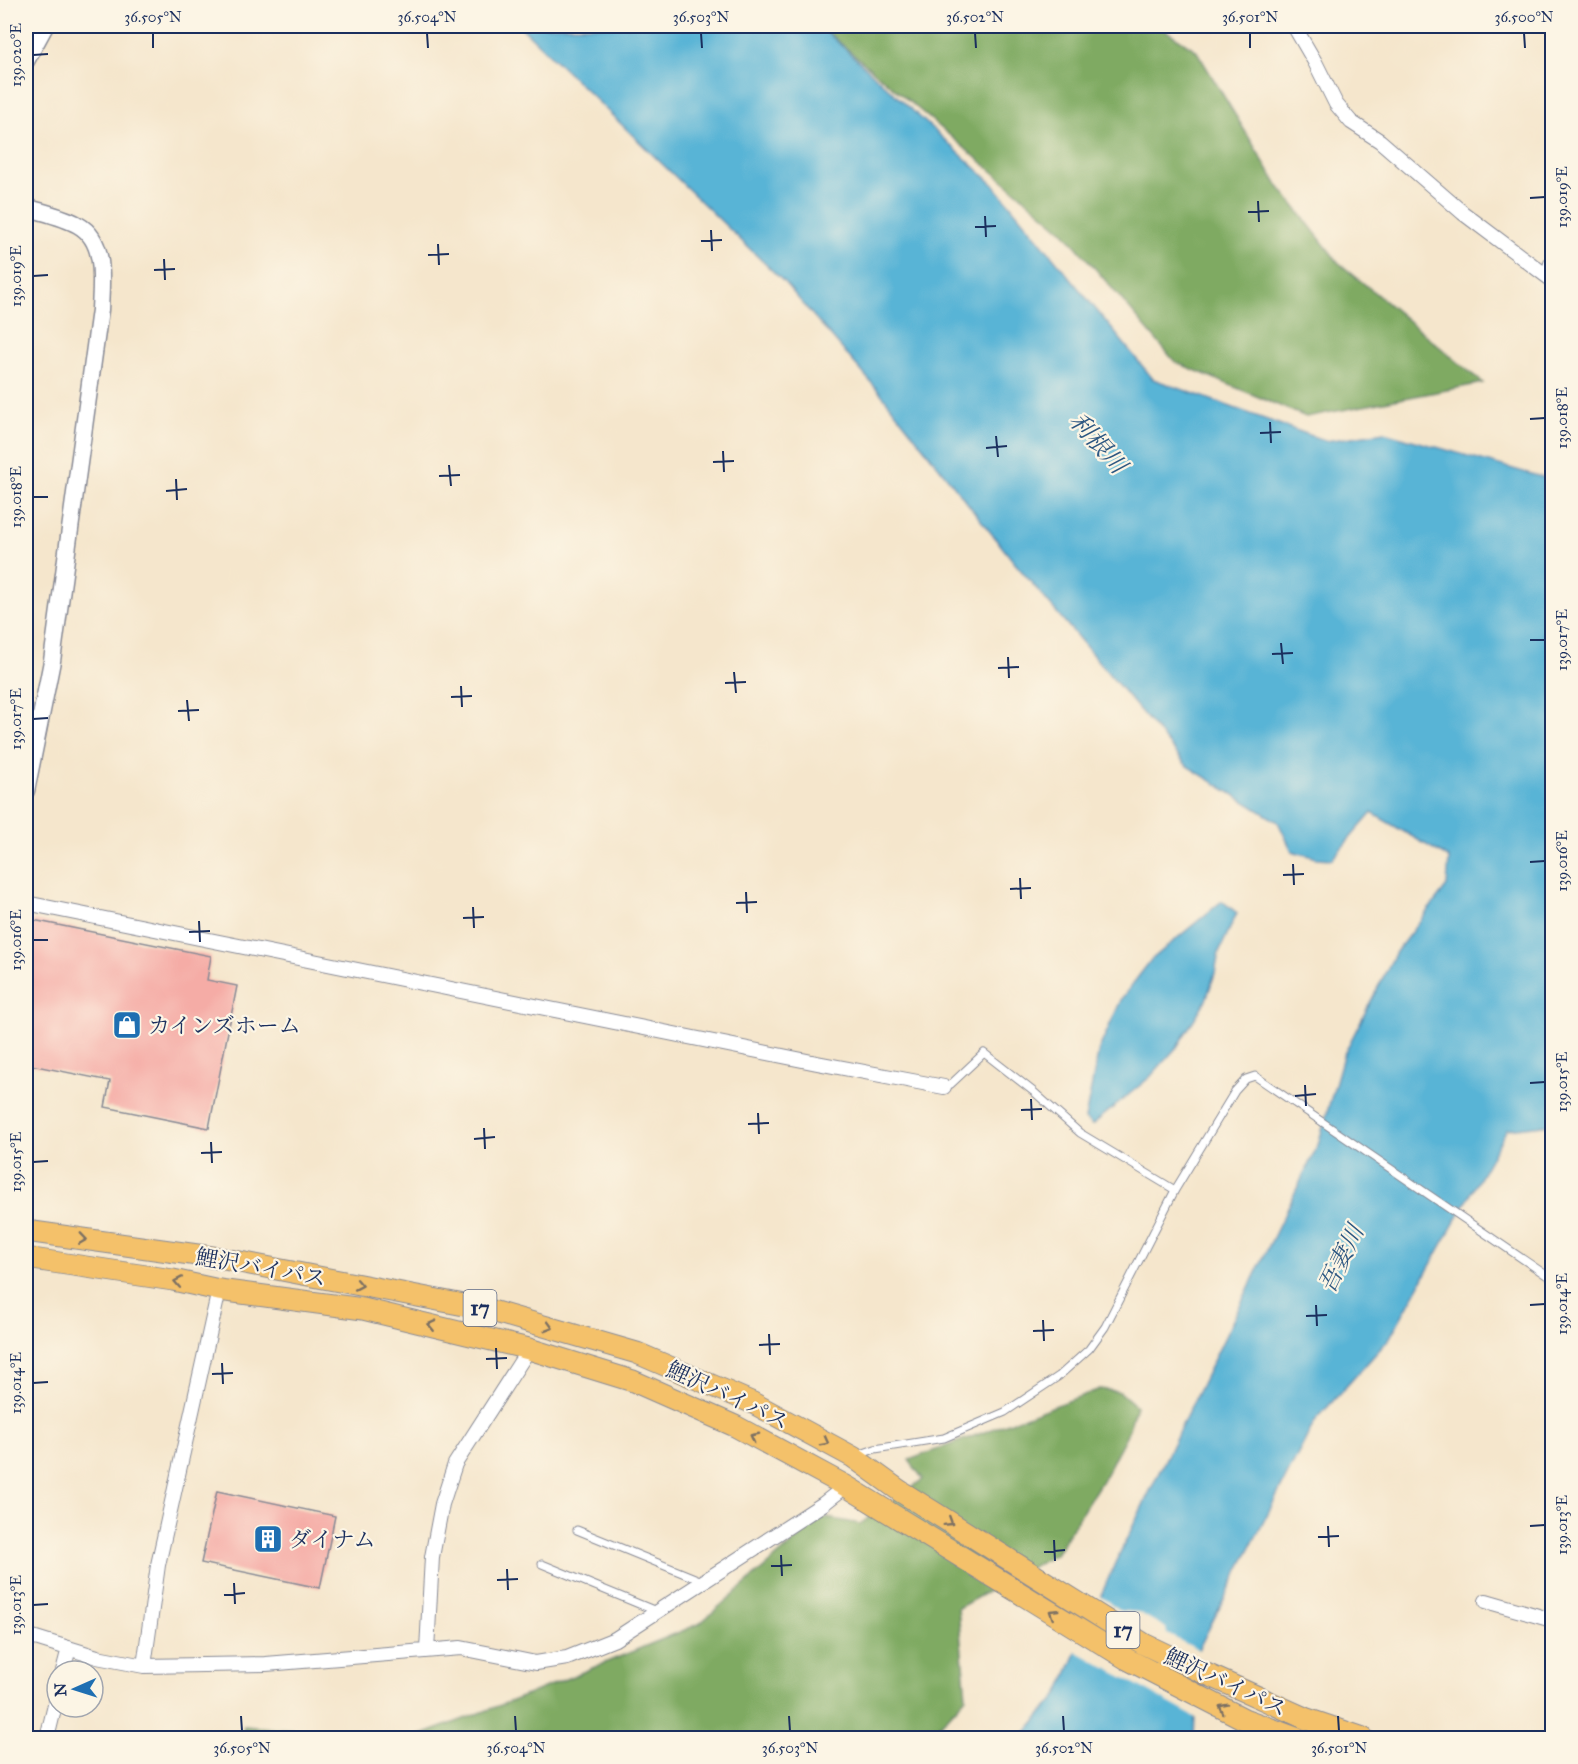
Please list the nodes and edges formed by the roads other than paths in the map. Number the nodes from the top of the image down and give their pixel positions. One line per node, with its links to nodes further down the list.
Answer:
1 (45, 26): 3 (street)
2 (1294, 26): 6 (street)
3 (26, 61)
4 (26, 207): 7 (street)
5 (1552, 261): 6 (street)
6 (1550, 278)
7 (26, 791)
8 (26, 903): 9 (street)
9 (944, 1087): 10 (lane)
10 (1175, 1190): 13 (lane); 16 (lane)
11 (26, 1231): 16 (highway, 鯉沢バイパス / 17, one-way to 16)
12 (26, 1258): 14 (highway, 鯉沢バイパス / 17, one-way to 12)
13 (1552, 1280)
14 (219, 1290): 15 (highway, 鯉沢バイパス / 17, one-way to 14); 28 (street)
15 (529, 1349): 17 (highway, 鯉沢バイパス / 17, one-way to 15); 26 (street)
16 (853, 1457): 32 (highway, 鯉沢バイパス / 17, one-way to 32)
17 (846, 1486): 20 (street); 31 (highway, 鯉沢バイパス / 17, one-way to 17)
18 (577, 1530): 20 (lane)
19 (542, 1564): 22 (lane)
20 (704, 1582): 22 (street)
21 (1486, 1601): 23 (street)
22 (658, 1612): 26 (street)
23 (1552, 1622)
24 (26, 1635): 25 (street)
25 (69, 1648): 27 (street); 28 (street)
26 (427, 1650): 28 (street)
27 (66, 1659)
28 (144, 1666)
29 (52, 1719): 30 (street)
30 (47, 1738)
31 (1296, 1738)
32 (1362, 1738)

